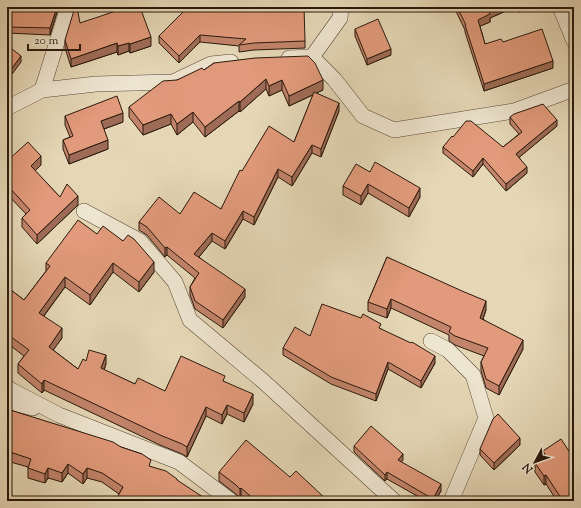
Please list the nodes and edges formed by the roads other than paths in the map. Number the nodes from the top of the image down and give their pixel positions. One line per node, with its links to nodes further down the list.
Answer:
1 (68, 7): 9 (street)
2 (341, 7): 5 (street)
3 (560, 7): 4 (street)
4 (574, 41)
5 (312, 57): 6 (street); 8 (street)
6 (276, 58)
7 (247, 60): 9 (street)
8 (574, 89)
9 (42, 90): 10 (street)
10 (7, 108)
11 (84, 211): 17 (street)
12 (431, 341): 18 (street)
13 (7, 388): 15 (street)
14 (7, 402): 15 (street)
15 (59, 415): 16 (street)
16 (230, 501)
17 (394, 501)
18 (452, 501)

